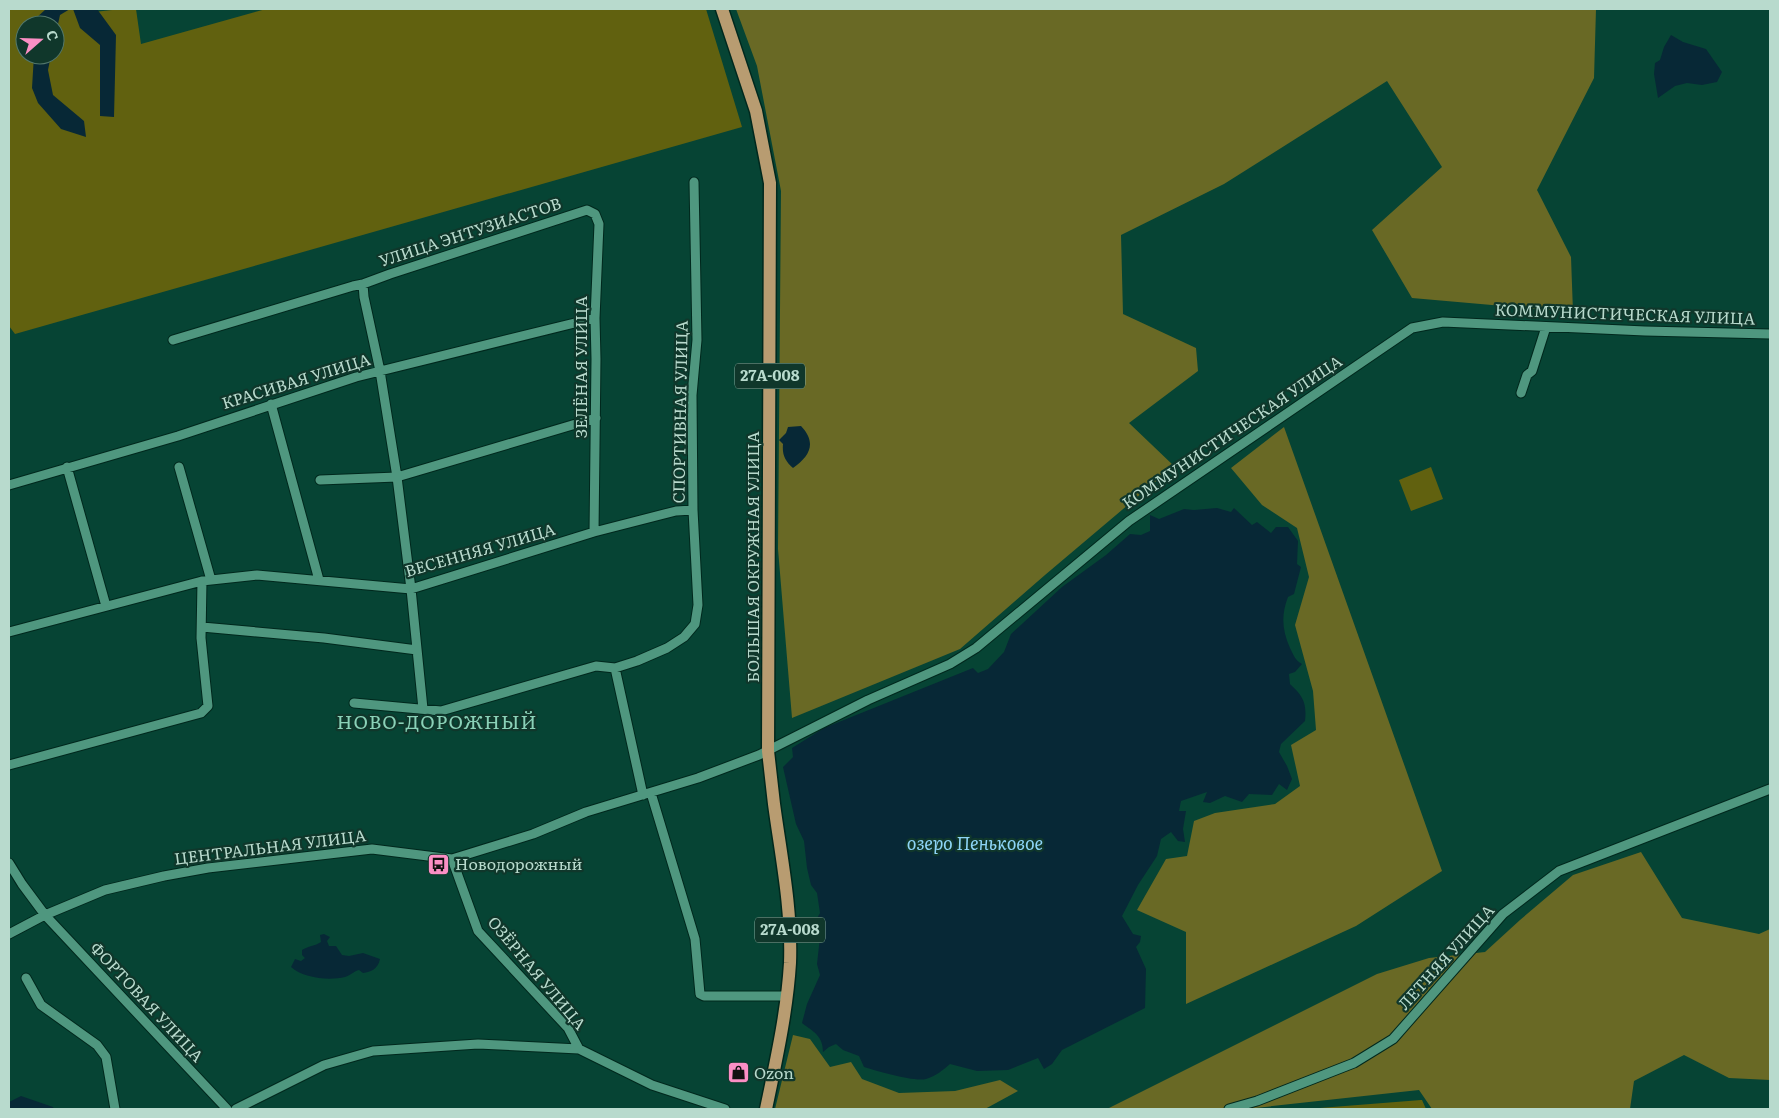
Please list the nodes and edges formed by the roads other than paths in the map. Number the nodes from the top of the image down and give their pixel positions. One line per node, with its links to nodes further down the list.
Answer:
1 (722, 9): 30 (main road, БОЛЬШАЯ ОКРУЖНАЯ УЛИЦА / 27А-008)
2 (694, 182): 18 (street, СПОРТИВНАЯ УЛИЦА)
3 (587, 210): 4 (street, УЛИЦА ЭНТУЗИАСТОВ); 5 (street, ЗЕЛЁНАЯ УЛИЦА)
4 (363, 284): 8 (street, УЛИЦА ЭНТУЗИАСТОВ); 9 (street)
5 (595, 318): 9 (street, КРАСИВАЯ УЛИЦА); 12 (street, ЗЕЛЁНАЯ УЛИЦА)
6 (1546, 327): 7 (street, КОММУНИСТИЧЕСКАЯ УЛИЦА); 10 (street); 30 (street, КОММУНИСТИЧЕСКАЯ УЛИЦА)
7 (1770, 334)
8 (173, 340)
9 (380, 371): 11 (street, КРАСИВАЯ УЛИЦА); 15 (street)
10 (1521, 393)
11 (272, 404): 13 (street, КРАСИВАЯ УЛИЦА); 20 (street)
12 (596, 418): 15 (street); 19 (street, ЗЕЛЁНАЯ УЛИЦА)
13 (67, 467): 17 (street, КРАСИВАЯ УЛИЦА); 23 (street)
14 (179, 467): 21 (street)
15 (397, 477): 16 (street); 22 (street)
16 (320, 480)
17 (9, 485)
18 (693, 510): 19 (street, ВЕСЕННЯЯ УЛИЦА); 27 (street, СПОРТИВНАЯ УЛИЦА)
19 (594, 532): 22 (street, ВЕСЕННЯЯ УЛИЦА)
20 (319, 580): 21 (street, ВЕСЕННЯЯ УЛИЦА); 22 (street, ВЕСЕННЯЯ УЛИЦА)
21 (207, 581): 23 (street, ВЕСЕННЯЯ УЛИЦА); 24 (street)
22 (411, 589): 26 (street)
23 (106, 606): 25 (street, ВЕСЕННЯЯ УЛИЦА)
24 (202, 627): 26 (street); 31 (street)
25 (9, 632)
26 (417, 650): 29 (street)
27 (615, 668): 29 (street); 33 (street)
28 (354, 703): 29 (street)
29 (423, 709)
30 (768, 751): 33 (street, ЦЕНТРАЛЬНАЯ УЛИЦА); 39 (main road, БОЛЬШАЯ ОКРУЖНАЯ УЛИЦА / 27А-008)
31 (9, 765)
32 (1770, 789): 47 (street, ЛЕТНЯЯ УЛИЦА)
33 (647, 794): 34 (street, ЦЕНТРАЛЬНАЯ УЛИЦА); 39 (street)
34 (452, 859): 36 (street, ЦЕНТРАЛЬНАЯ УЛИЦА); 40 (street, ОЗЁРНАЯ УЛИЦА)
35 (9, 863): 36 (street, ФОРТОВАЯ УЛИЦА)
36 (45, 915): 37 (street, ЦЕНТРАЛЬНАЯ УЛИЦА); 43 (street, ФОРТОВАЯ УЛИЦА)
37 (9, 934)
38 (26, 978): 42 (street)
39 (787, 996): 46 (main road, БОЛЬШАЯ ОКРУЖНАЯ УЛИЦА / 27А-008)
40 (579, 1049): 41 (street); 44 (street)
41 (699, 1105): 45 (street)
42 (115, 1109)
43 (227, 1109)
44 (236, 1109)
45 (725, 1109)
46 (766, 1109)
47 (1228, 1109)

